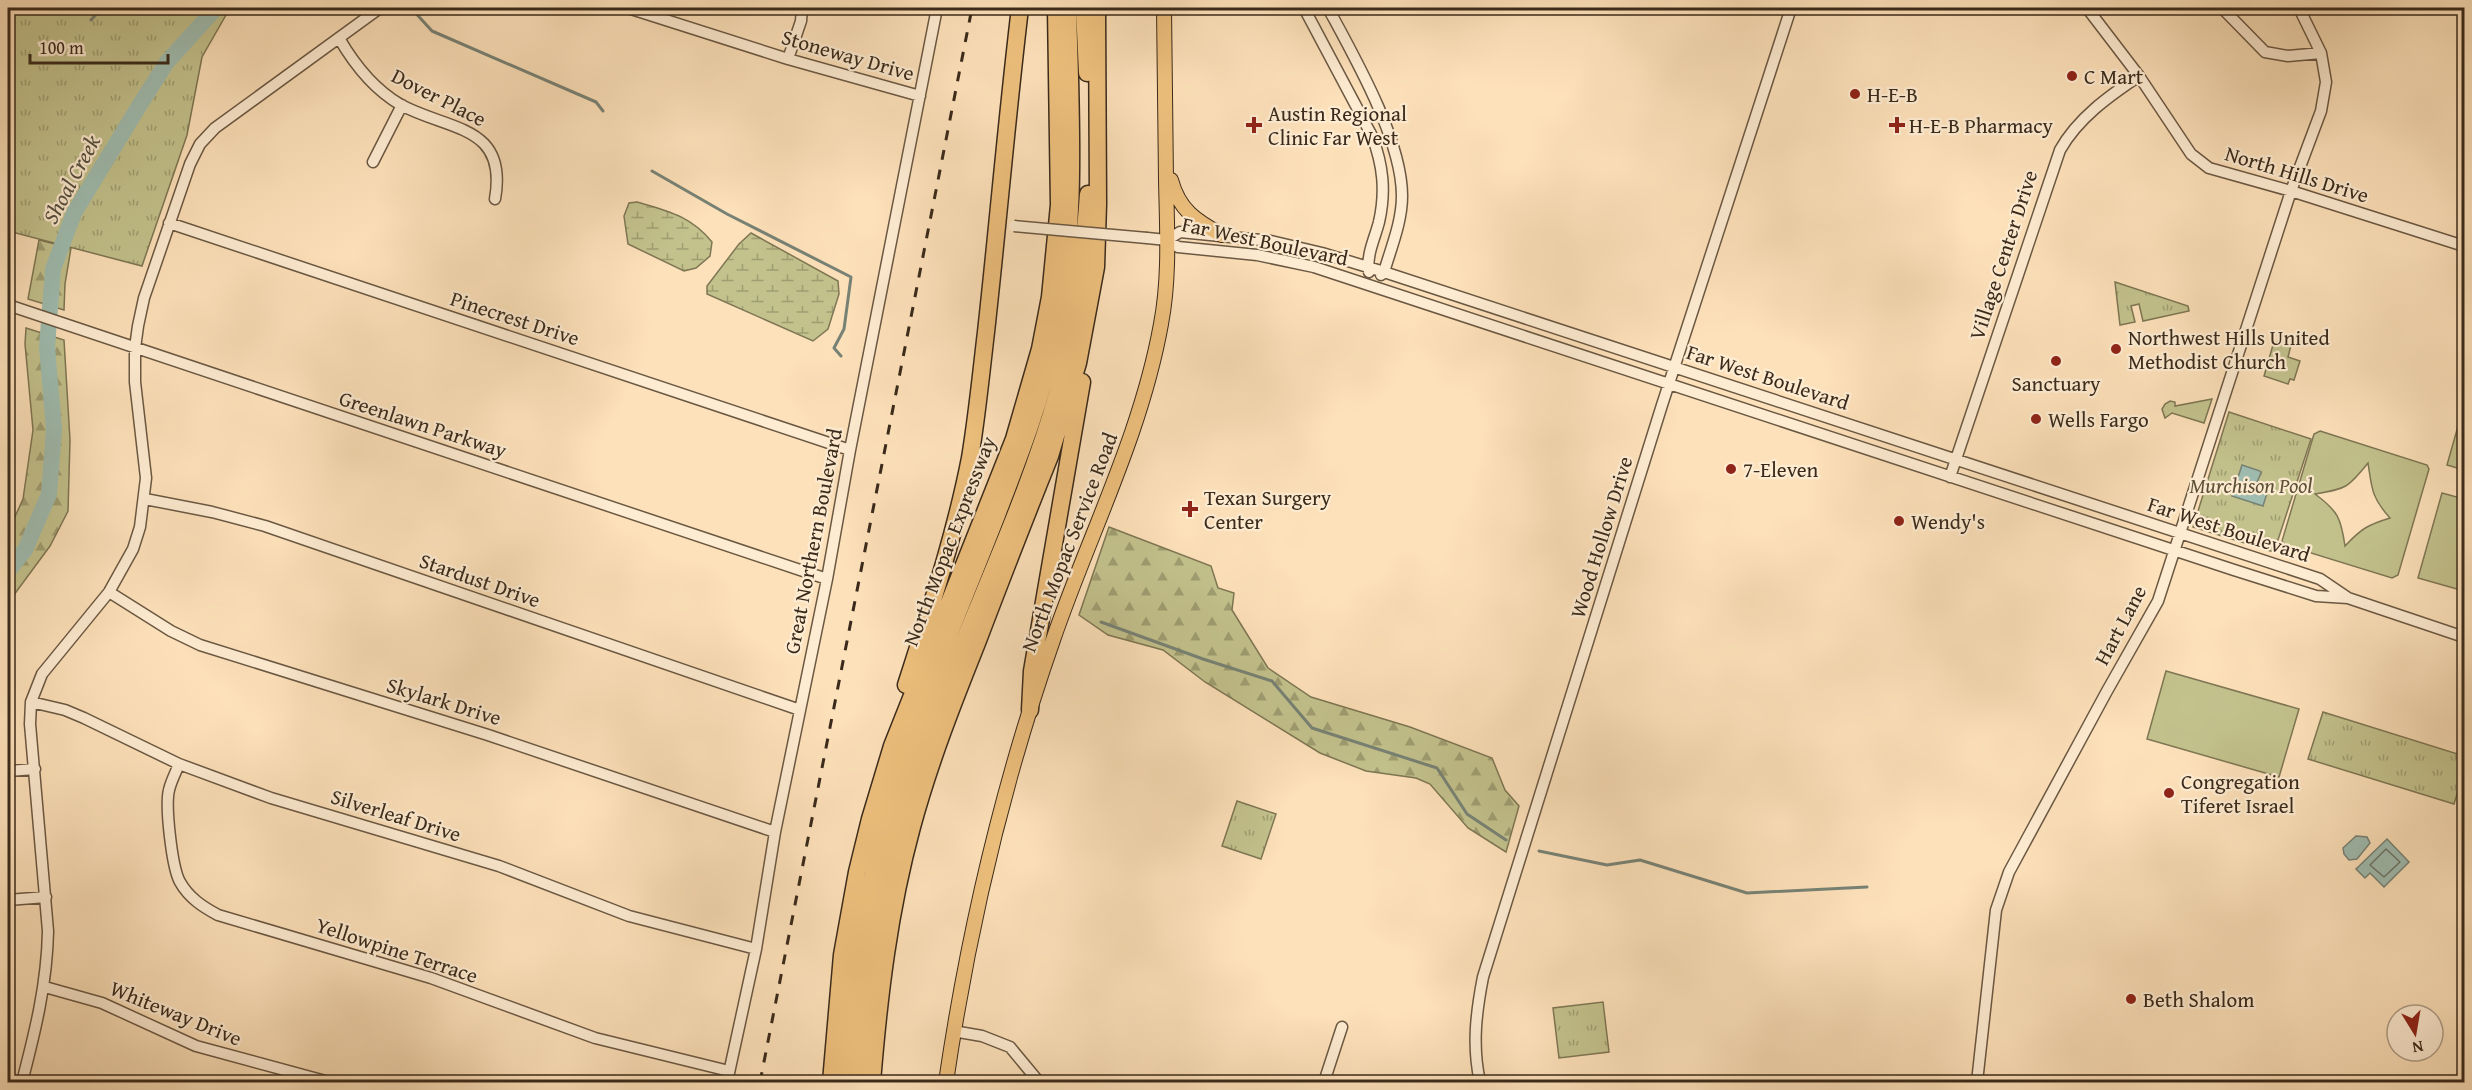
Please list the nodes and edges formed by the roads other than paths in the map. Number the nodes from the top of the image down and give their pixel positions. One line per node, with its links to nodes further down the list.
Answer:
1 (380, 8): 18 (street)
2 (628, 8): 17 (street, Stoneway Drive)
3 (802, 8): 20 (street)
4 (937, 8): 23 (street, Great Northern Boulevard)
5 (1020, 8): 31 (highway)
6 (1056, 8): 56 (highway, North Mopac Expressway)
7 (1068, 8): 71 (highway)
8 (1084, 8): 72 (highway)
9 (1097, 8): 39 (highway)
10 (1164, 8): 27 (main road, North Mopac Service Road)
11 (1304, 8): 25 (street)
12 (1328, 8): 22 (street)
13 (1791, 8): 41 (street, Wood Hollow Drive)
14 (2087, 8): 21 (street, North Hills Drive)
15 (2222, 8): 19 (street)
16 (2299, 8): 19 (street, Hart Lane)
17 (656, 12): 20 (street, Stoneway Drive)
18 (339, 38): 24 (street, Dover Place); 30 (street)
19 (2321, 53): 28 (street, Hart Lane)
20 (788, 58): 23 (street, Stoneway Drive)
21 (2139, 76): 28 (street, North Hills Drive); 44 (street, Village Center Drive)
22 (1371, 92): 25 (street); 36 (street)
23 (920, 96): 43 (street, Great Northern Boulevard)
24 (402, 105): 26 (street); 29 (street, Dover Place)
25 (1356, 106): 35 (street)
26 (373, 162)
27 (1166, 164): 32 (main road); 33 (main road, North Mopac Service Road)
28 (2291, 191): 34 (street, North Hills Drive); 47 (street, Hart Lane)
29 (495, 200)
30 (169, 223): 40 (street); 43 (street, Pinecrest Drive)
31 (1006, 226): 33 (street, Far West Boulevard, bridge); 56 (highway)
32 (1222, 235): 33 (street, Far West Boulevard); 35 (street, Far West Boulevard)
33 (1167, 240): 37 (street, Far West Boulevard); 55 (main road, North Mopac Service Road)
34 (2464, 246)
35 (1368, 267): 36 (street, Far West Boulevard); 37 (street)
36 (1384, 272): 37 (street); 41 (street, Far West Boulevard)
37 (1371, 285): 42 (street, Far West Boulevard)
38 (8, 305): 40 (street, Greenlawn Parkway)
39 (1086, 332): 55 (highway); 73 (highway)
40 (135, 348): 46 (street); 49 (street, Greenlawn Parkway)
41 (1676, 366): 42 (street, Wood Hollow Drive); 44 (street, Far West Boulevard)
42 (1670, 382): 45 (street, Far West Boulevard); 77 (street, Wood Hollow Drive)
43 (850, 450): 49 (street, Great Northern Boulevard)
44 (1955, 460): 45 (street, Village Center Drive); 47 (street, Far West Boulevard)
45 (1950, 477): 48 (street, Far West Boulevard)
46 (145, 499): 50 (street); 54 (street, Stardust Drive)
47 (2180, 534): 48 (street, Hart Lane); 51 (street, Far West Boulevard)
48 (2175, 551): 51 (street, Far West Boulevard); 78 (street, Hart Lane)
49 (827, 579): 54 (street, Great Northern Boulevard)
50 (109, 592): 53 (street); 60 (street, Skylark Drive)
51 (2348, 598): 52 (street, Far West Boulevard)
52 (2464, 637)
53 (31, 702): 57 (street, Silverleaf Drive); 58 (street)
54 (800, 710): 60 (street, Great Northern Boulevard)
55 (1030, 710): 66 (main road, North Mopac Service Road)
56 (892, 746): 70 (highway, North Mopac Expressway)
57 (179, 764): 63 (street, Silverleaf Drive); 67 (street, Yellowpine Terrace)
58 (35, 769): 59 (street); 61 (street)
59 (8, 771)
60 (775, 832): 63 (street, Great Northern Boulevard)
61 (46, 897): 62 (street); 64 (street)
62 (8, 900)
63 (756, 949): 67 (street, Great Northern Boulevard)
64 (45, 987): 68 (street); 69 (street, Whiteway Drive)
65 (1342, 1027): 76 (street)
66 (953, 1030): 74 (main road, North Mopac Service Road); 75 (street)
67 (728, 1077)
68 (22, 1083)
69 (328, 1083)
70 (831, 1083)
71 (843, 1083)
72 (859, 1083)
73 (872, 1083)
74 (946, 1083)
75 (1039, 1083)
76 (1324, 1083)
77 (1480, 1083)
78 (1977, 1083)

